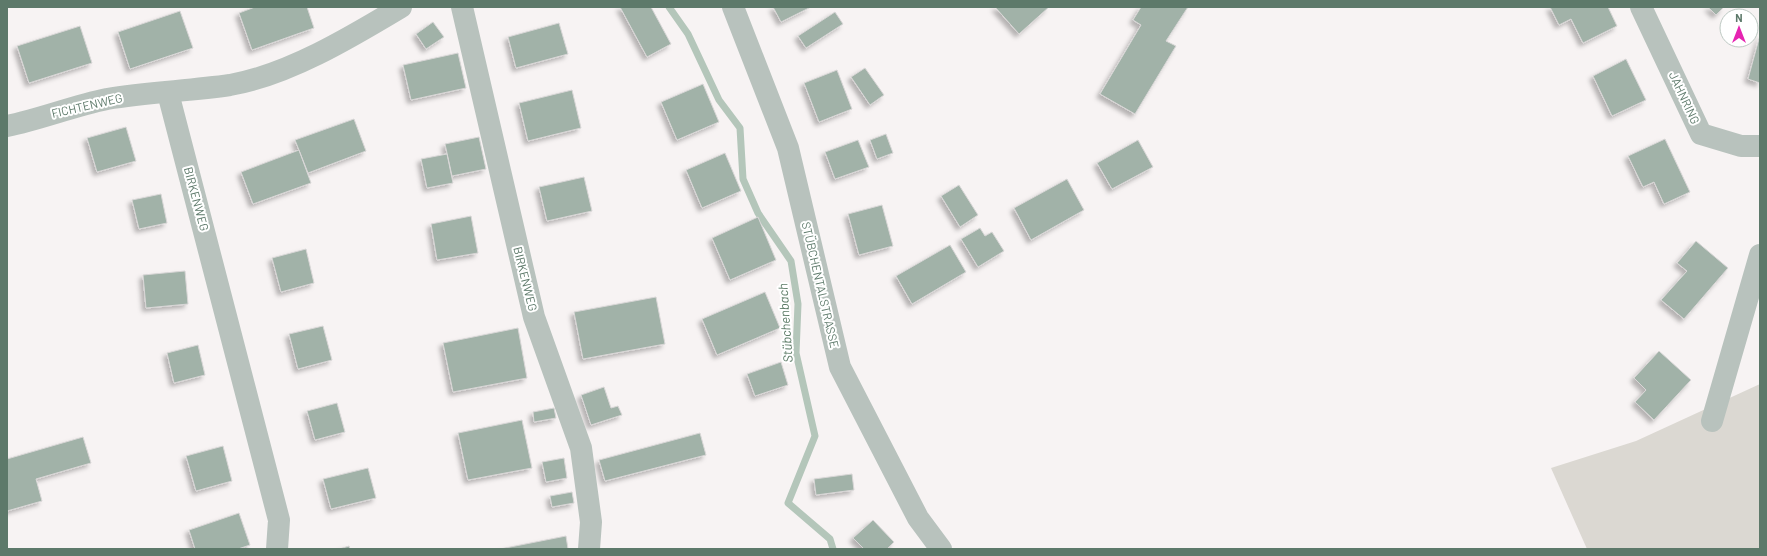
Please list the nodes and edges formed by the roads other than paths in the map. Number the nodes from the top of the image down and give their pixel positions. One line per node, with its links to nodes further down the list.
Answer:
1 (401, 7): 5 (street)
2 (462, 7): 11 (street, BIRKENWEG)
3 (733, 7): 12 (street, STÜBCHENTALSTRASSE)
4 (1641, 7): 7 (street, JAHNRING)
5 (168, 93): 6 (street, FICHTENWEG); 10 (street, BIRKENWEG)
6 (7, 126)
7 (1760, 146)
8 (1760, 255): 9 (street)
9 (1712, 421)
10 (277, 549)
11 (589, 549)
12 (941, 549)

